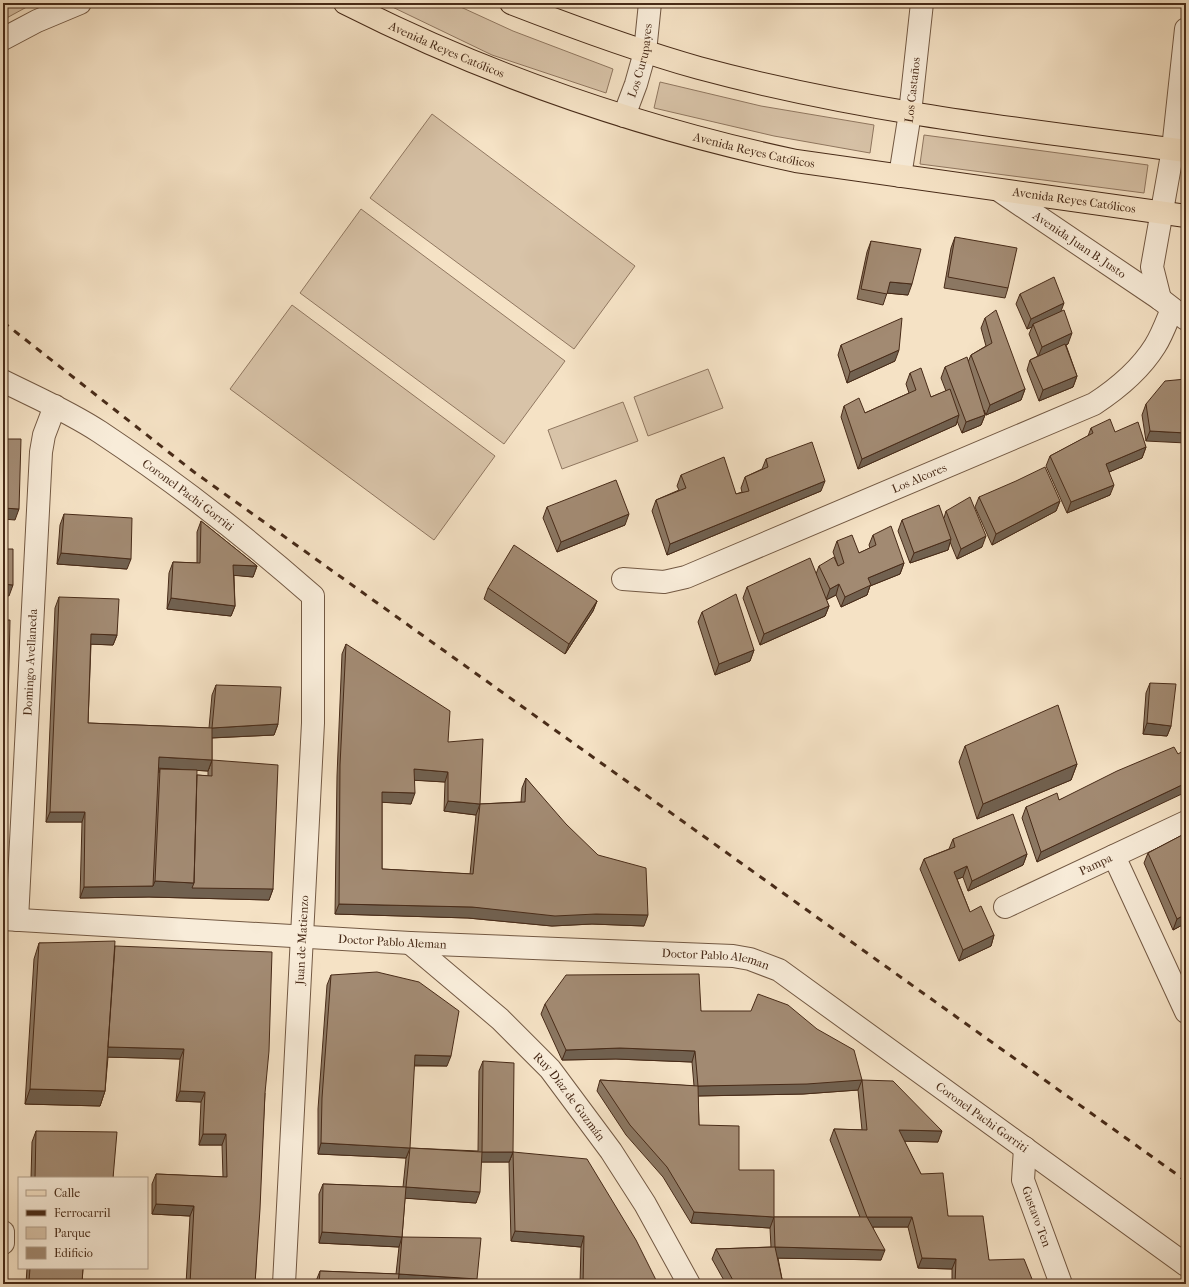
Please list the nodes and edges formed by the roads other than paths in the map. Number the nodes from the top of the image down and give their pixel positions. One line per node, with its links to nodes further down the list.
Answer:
1 (80, 3): 7 (street)
2 (345, 3): 10 (main road, Avenida Reyes Católicos)
3 (511, 3): 8 (main road)
4 (650, 3): 8 (street, Los Curupayes)
5 (922, 3): 9 (street, Los Castaños)
6 (1186, 29): 11 (street)
7 (3, 39)
8 (645, 52): 9 (main road); 10 (street, Los Curupayes)
9 (910, 113): 11 (main road); 12 (street, Los Castaños)
10 (624, 116): 12 (main road, Avenida Reyes Católicos)
11 (1179, 150): 14 (street)
12 (900, 176): 13 (main road, Avenida Reyes Católicos)
13 (1000, 191): 14 (main road, Avenida Reyes Católicos); 16 (street, Avenida Juan B. Justo)
14 (1162, 213): 15 (main road, Avenida Reyes Católicos); 16 (street)
15 (1186, 216)
16 (1173, 309): 19 (street, Los Alcores)
17 (3, 381): 18 (street, Coronel Pachi Gorriti)
18 (55, 406): 20 (street, Coronel Pachi Gorriti); 24 (street, Domingo Avellaneda)
19 (623, 579)
20 (313, 596): 25 (street, Juan de Matienzo)
21 (1186, 822): 22 (street, Pampa)
22 (1114, 856): 23 (street, Pampa); 28 (street)
23 (1005, 907)
24 (10, 919): 25 (street, Doctor Pablo Aleman)
25 (302, 937): 26 (street, Doctor Pablo Aleman); 33 (street, Juan de Matienzo)
26 (410, 943): 27 (street, Doctor Pablo Aleman); 34 (street, Ruy Díaz de Guzmán)
27 (779, 970): 29 (street, Coronel Pachi Gorriti)
28 (1186, 1012)
29 (1025, 1148): 32 (street, Coronel Pachi Gorriti); 35 (street, Gustavo Ten)
30 (3, 1232): 31 (street)
31 (3, 1242)
32 (1186, 1265)
33 (284, 1284)
34 (689, 1284)
35 (1061, 1284)

